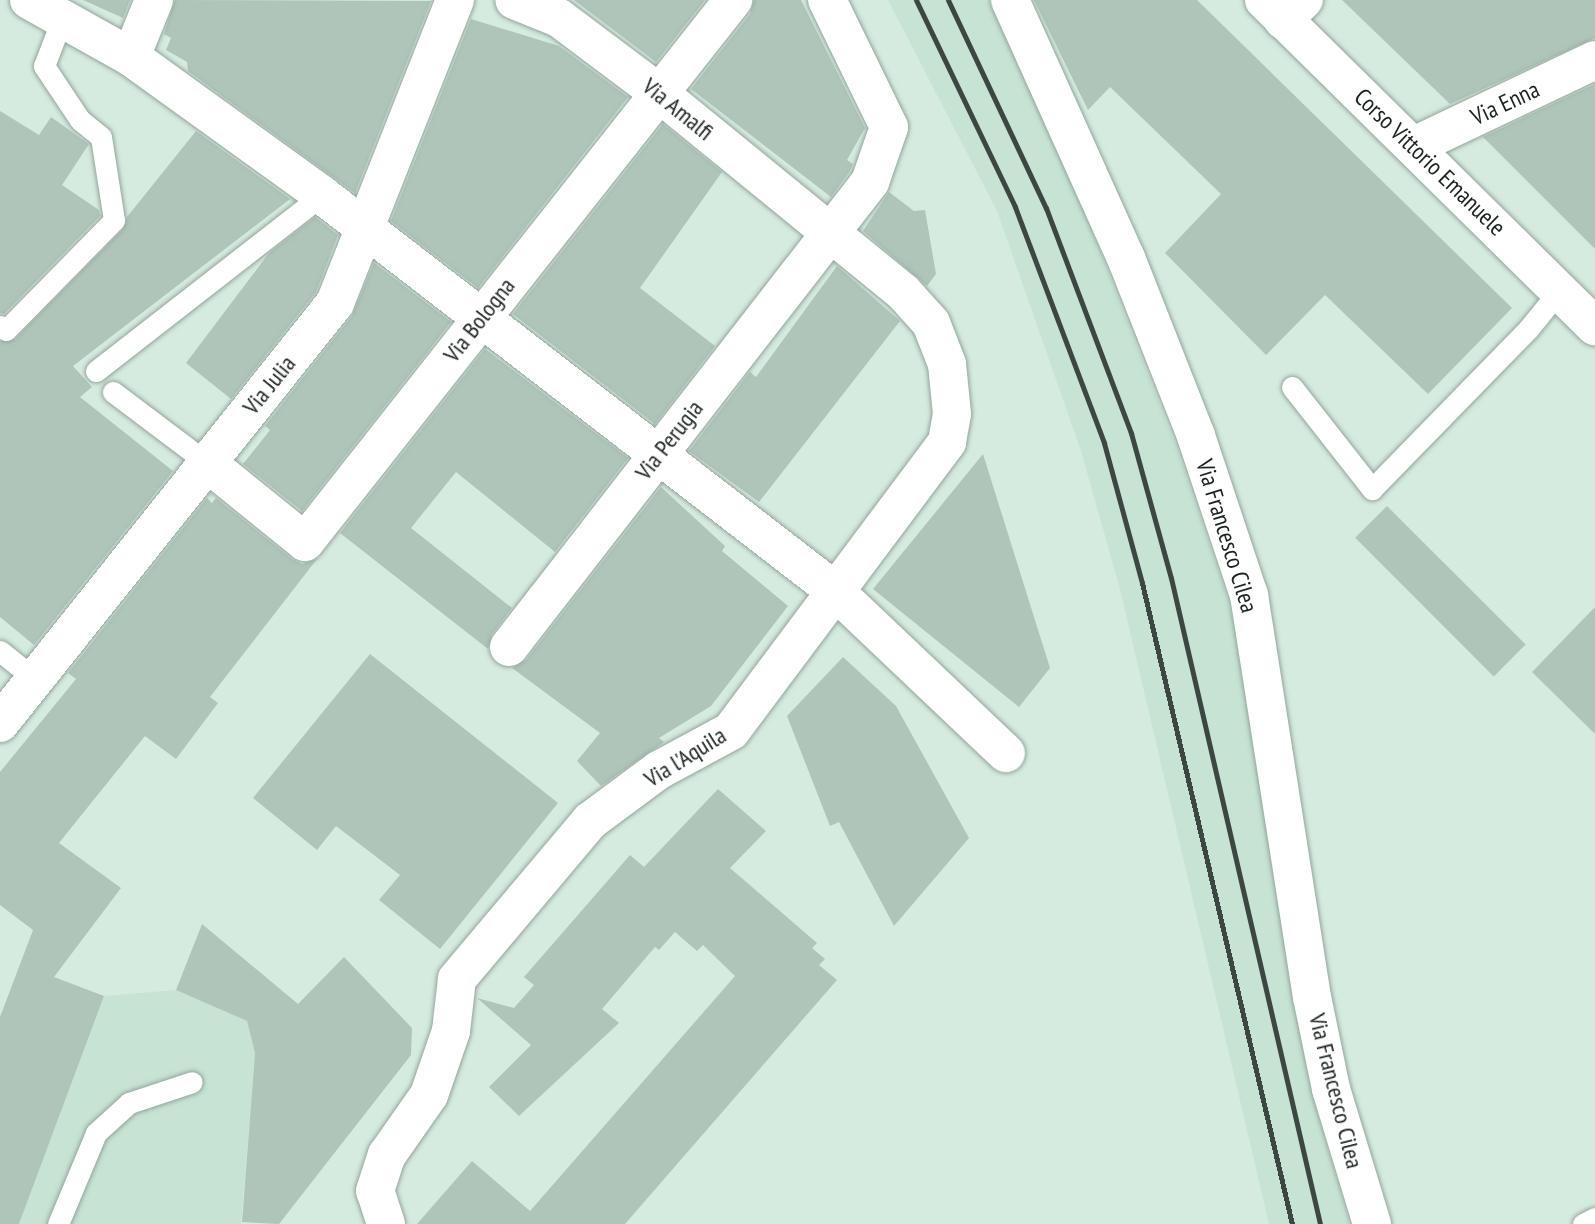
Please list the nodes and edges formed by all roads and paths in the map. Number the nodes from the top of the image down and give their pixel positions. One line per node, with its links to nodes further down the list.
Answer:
1 (29, 0): 9 (street)
2 (154, 0): 10 (street)
3 (455, 0): 15 (street, Via Julia)
4 (514, 0): 12 (street, Via Amalfi)
5 (733, 0): 12 (street, Via Bologna)
6 (827, 0): 16 (street, Via Perugia)
7 (1010, 0): 36 (street, Via Francesco Cilea)
8 (1284, 7): 13 (street, Corso Vittorio Emanuele)
9 (62, 19): 10 (street); 19 (lane)
10 (131, 57): 14 (street)
11 (1595, 61): 13 (street, Via Enna)
12 (660, 93): 16 (street, Via Amalfi); 18 (street, Via Bologna)
13 (1414, 146): 17 (street, Corso Vittorio Emanuele)
14 (322, 195): 15 (street); 21 (lane)
15 (367, 231): 18 (street); 25 (street, Via Julia)
16 (830, 235): 24 (street, Via Perugia); 26 (street, Via l'Aquila)
17 (1560, 290): 20 (street, Corso Vittorio Emanuele); 22 (lane)
18 (480, 318): 24 (street); 25 (street, Via Bologna)
19 (0, 326)
20 (1595, 326)
21 (96, 372)
22 (1292, 387)
23 (113, 391): 25 (lane)
24 (657, 455): 26 (street); 27 (street, Via Perugia)
25 (206, 462): 29 (street, Via Julia)
26 (834, 590): 31 (street); 35 (street, Via l'Aquila)
27 (509, 647)
28 (0, 651): 29 (lane)
29 (35, 679): 30 (street, Via Julia)
30 (0, 723)
31 (1006, 753)
32 (192, 1082): 34 (lane)
33 (1595, 1218): 37 (lane)
34 (58, 1224)
35 (386, 1224)
36 (1372, 1224)
37 (1583, 1224)

